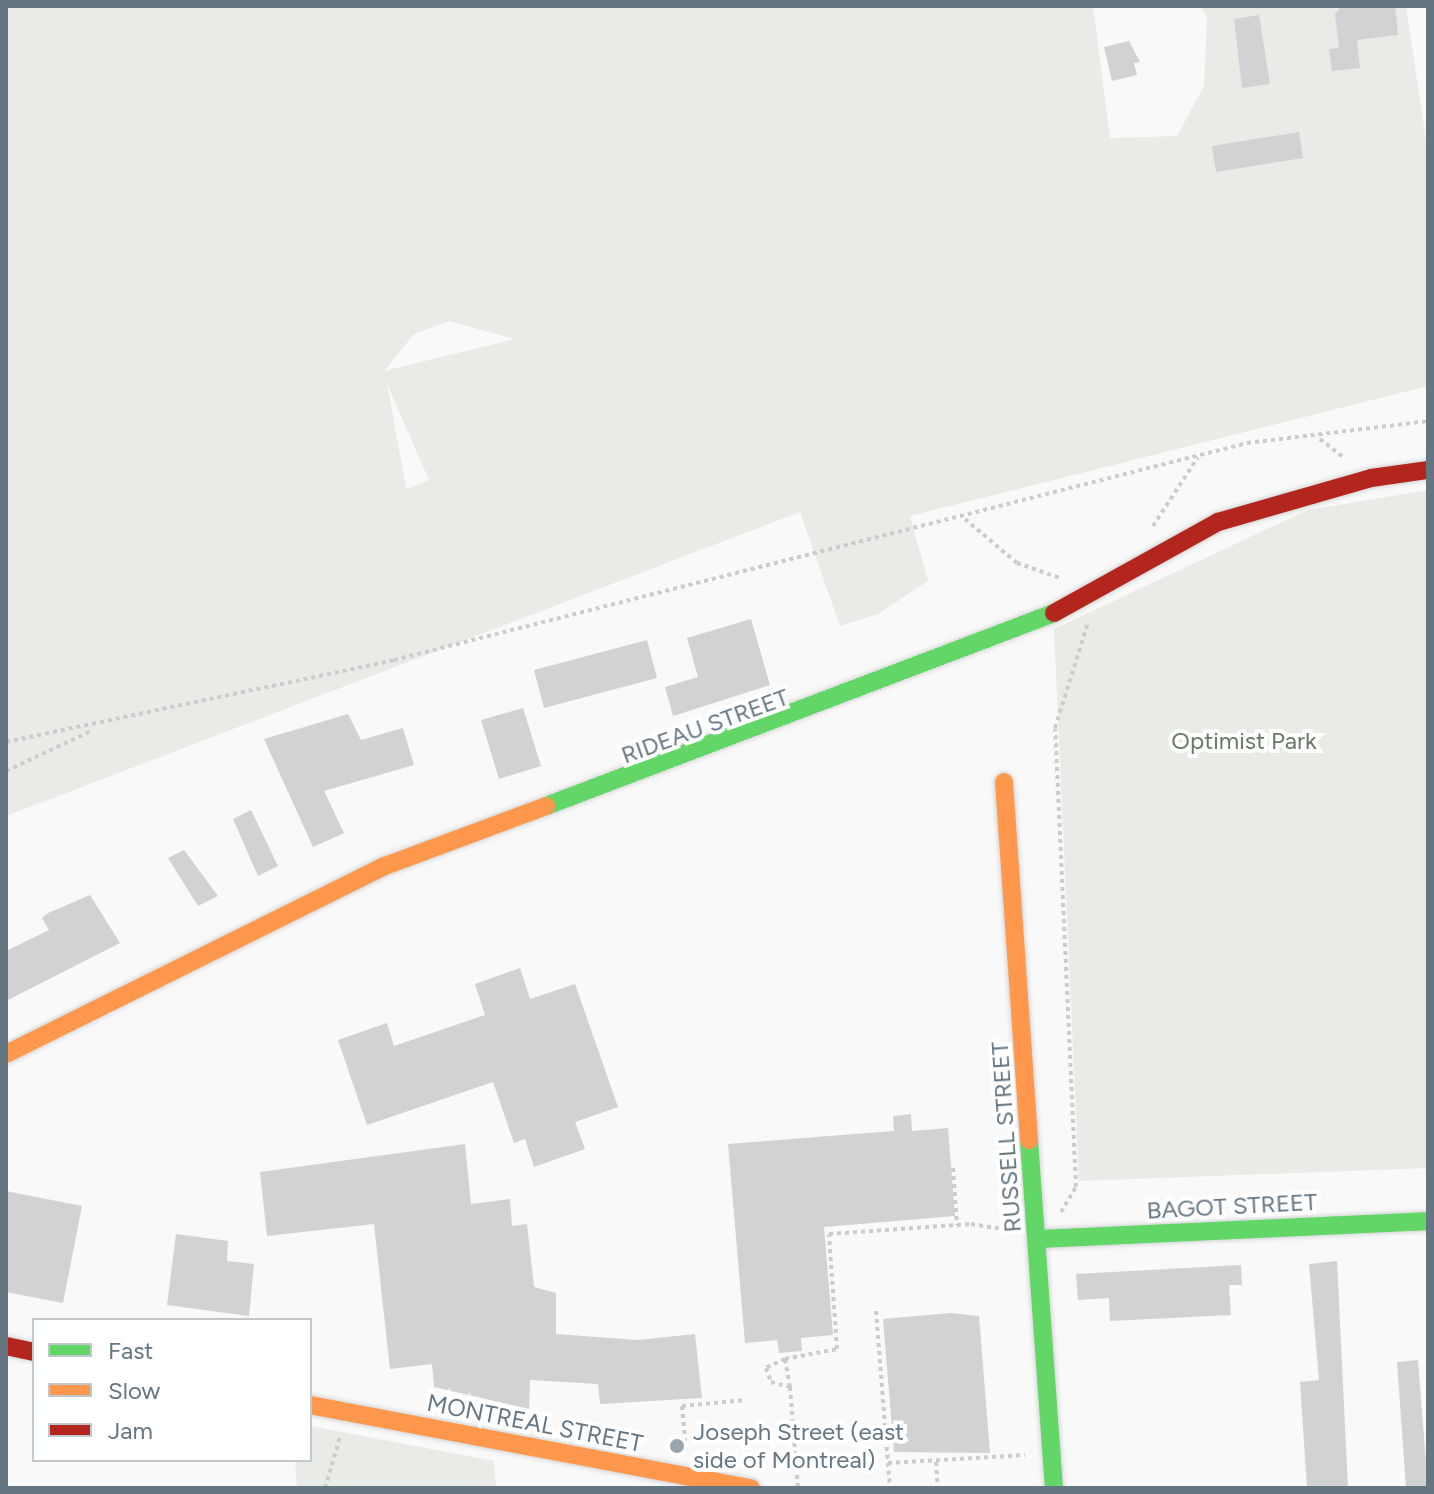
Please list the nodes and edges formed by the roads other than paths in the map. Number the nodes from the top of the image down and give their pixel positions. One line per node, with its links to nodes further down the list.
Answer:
1 (1428, 470): 3 (street, RIDEAU STREET)
2 (1004, 782): 5 (street, RUSSELL STREET)
3 (6, 1054)
4 (1428, 1221): 5 (street, BAGOT STREET)
5 (1037, 1235): 10 (street, RUSSELL STREET)
6 (6, 1346): 7 (street)
7 (32, 1352)
8 (312, 1405): 9 (street, MONTREAL STREET)
9 (751, 1488)
10 (1054, 1488)

